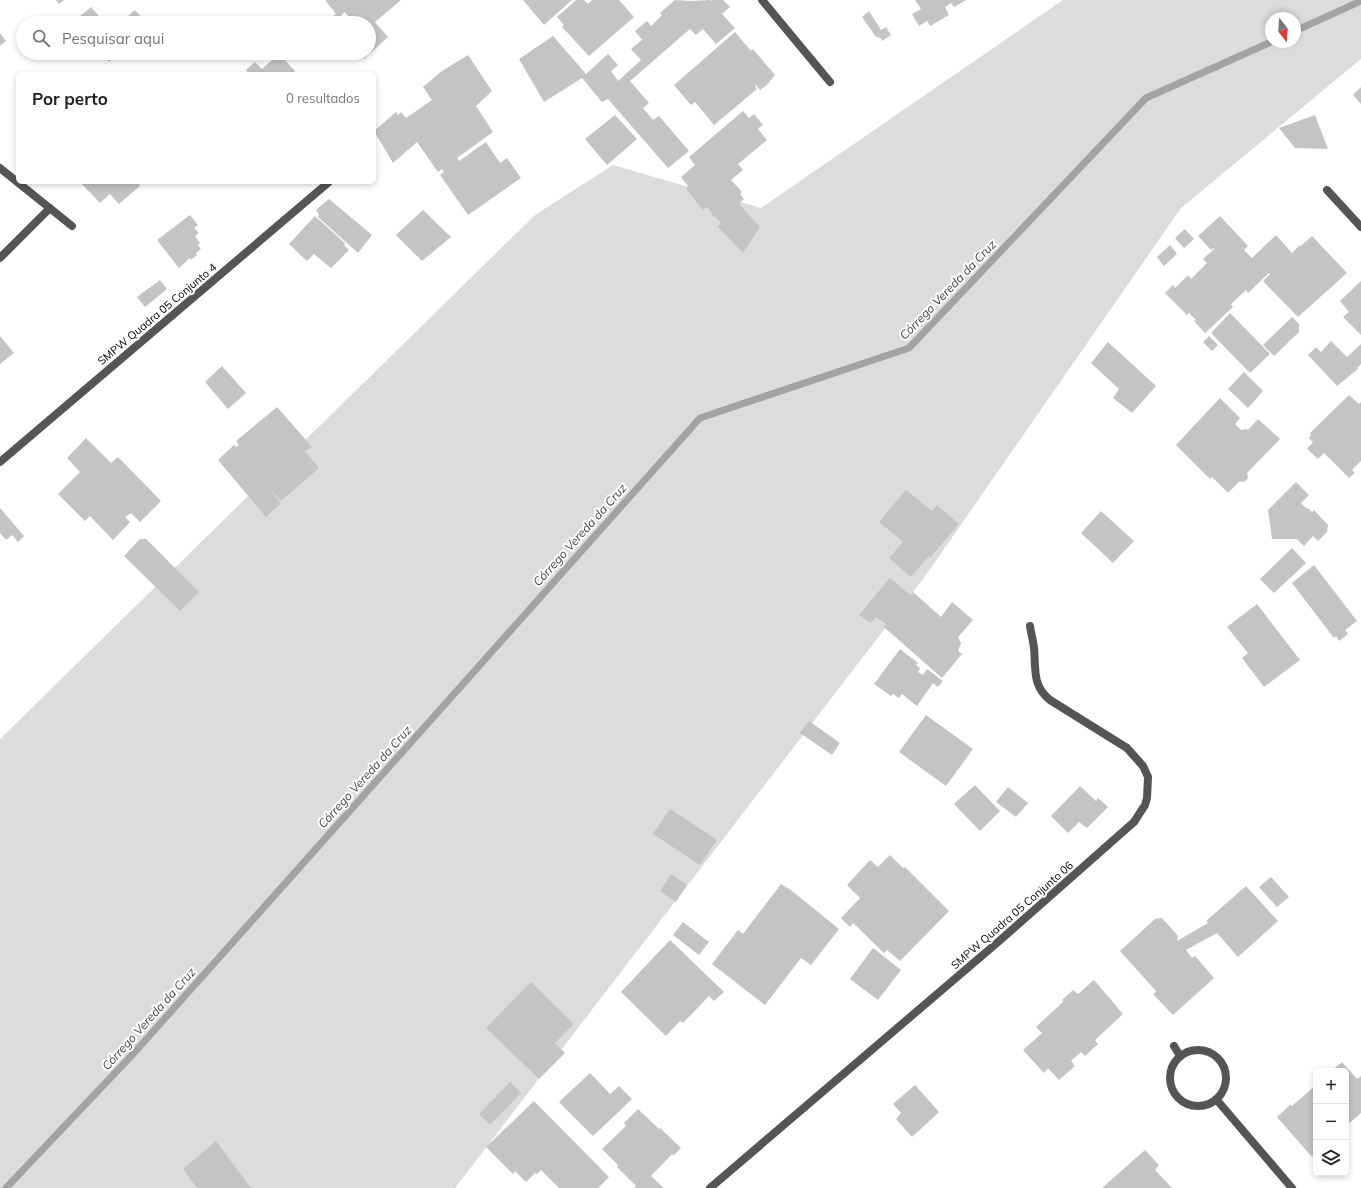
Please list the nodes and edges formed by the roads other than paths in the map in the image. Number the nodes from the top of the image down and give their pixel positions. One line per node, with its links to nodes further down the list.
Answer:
1 (762, 0): 2 (street)
2 (830, 82)
3 (0, 168): 4 (street)
4 (16, 181)
5 (20, 184): 8 (street)
6 (327, 184): 12 (street, SMPW Quadra 05 Conjunto 4)
7 (1327, 190): 10 (street)
8 (50, 208): 9 (street); 11 (street)
9 (72, 226)
10 (1361, 227)
11 (0, 258)
12 (0, 462)
13 (1030, 626): 17 (street, SMPW Quadra 05 Conjunto 06)
14 (1174, 1046): 15 (street)
15 (1180, 1056): 16 (street); 16 (street)
16 (1216, 1099): 18 (street)
17 (710, 1188)
18 (1292, 1188)

